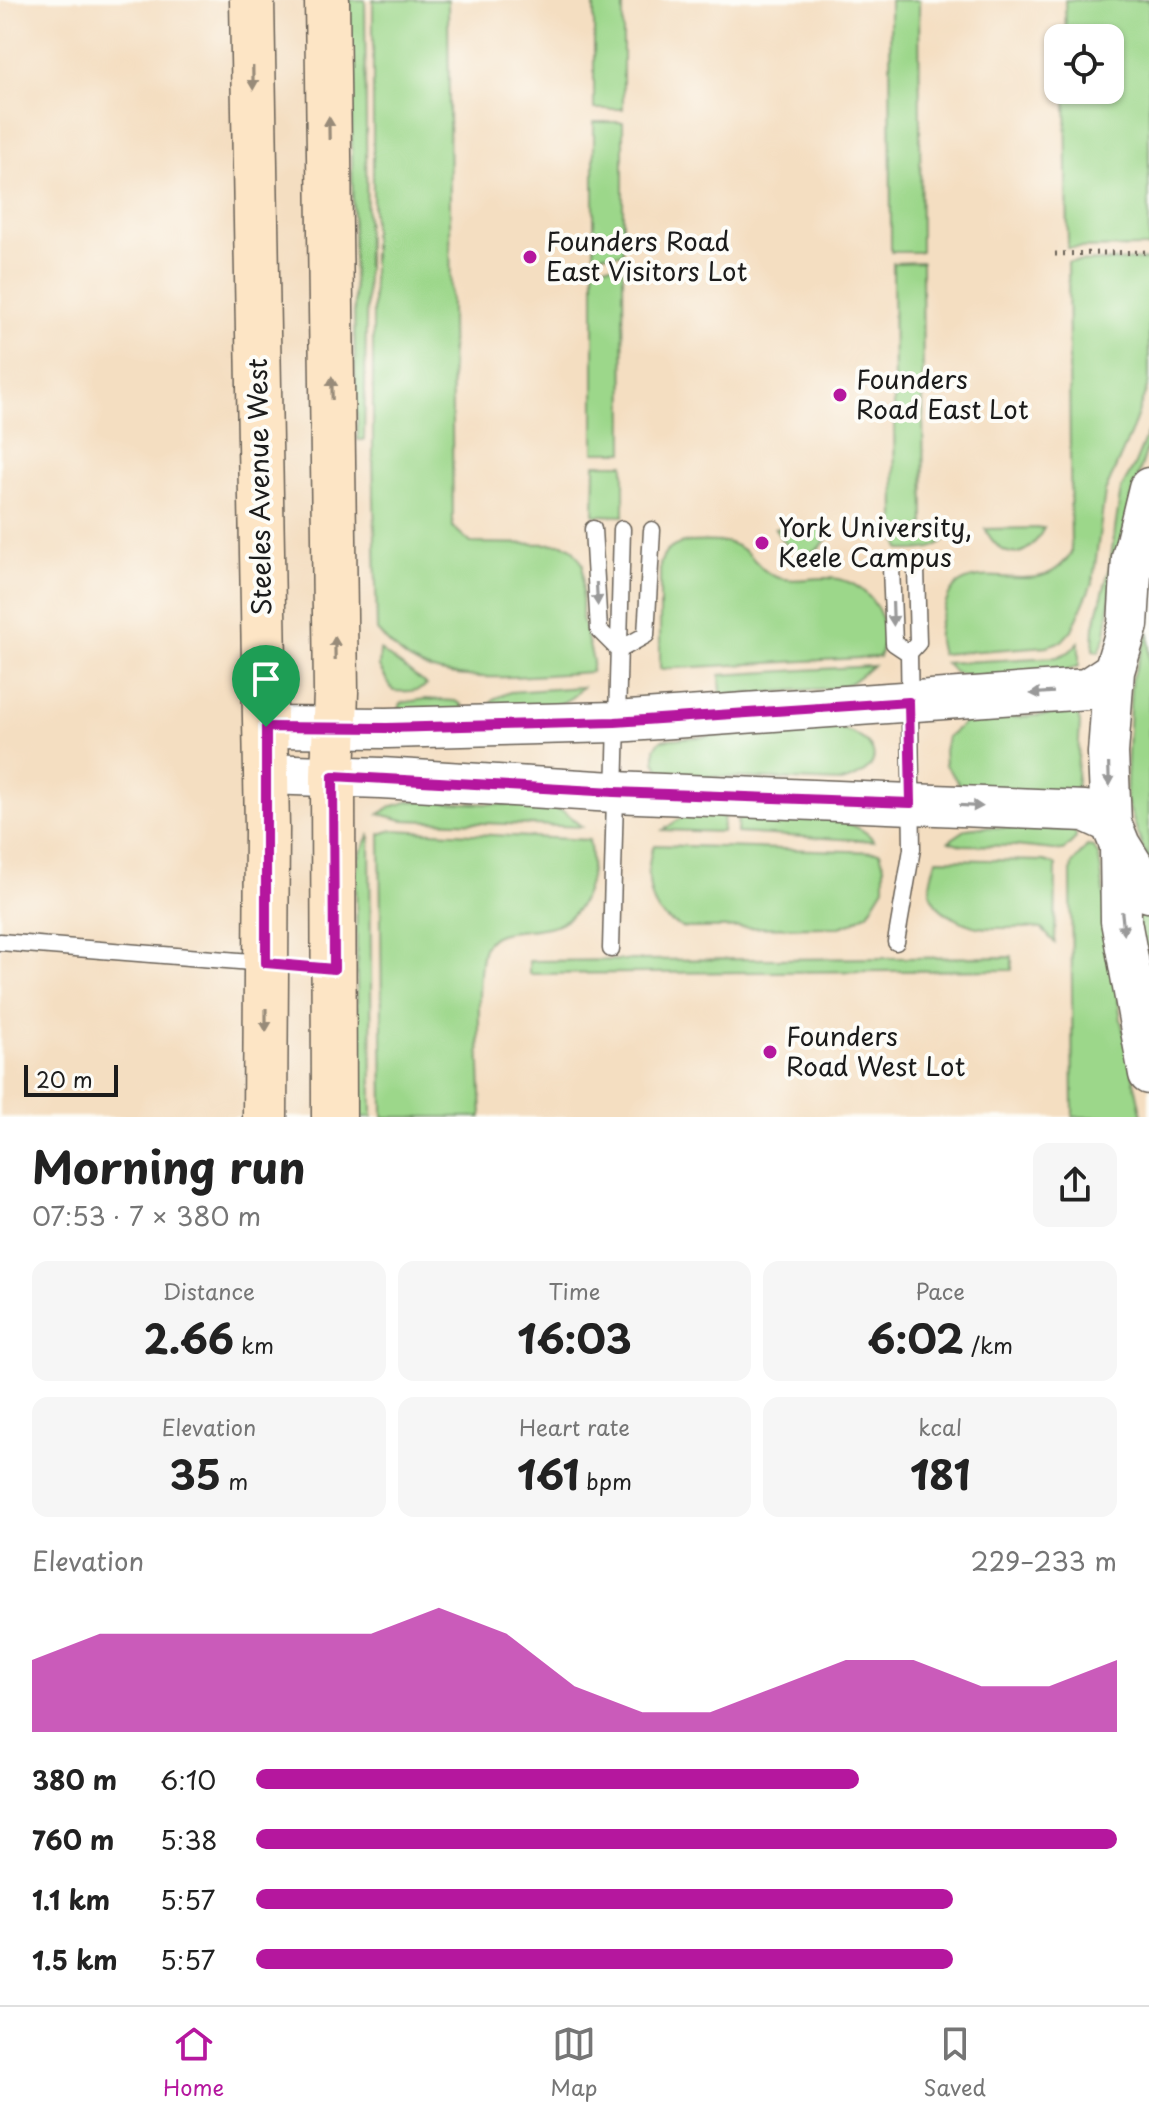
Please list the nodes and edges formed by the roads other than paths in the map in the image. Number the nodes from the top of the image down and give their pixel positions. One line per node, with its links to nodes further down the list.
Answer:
1 (252, 0): 16 (main road, Steeles Avenue West, one-way to 16)
2 (327, 0): 15 (main road, one-way to 2)
3 (1149, 488): 9 (street)
4 (593, 529): 10 (lane, one-way to 10)
5 (622, 529): 10 (lane)
6 (652, 530): 10 (lane)
7 (891, 567): 11 (lane, one-way to 11)
8 (916, 568): 11 (lane)
9 (1139, 614): 12 (street)
10 (619, 650): 14 (lane)
11 (909, 653): 13 (lane)
12 (1114, 671): 13 (street, one-way to 13); 21 (street, one-way to 21)
13 (909, 702): 14 (street); 20 (lane)
14 (615, 722): 15 (street); 19 (lane)
15 (336, 726): 16 (street); 18 (main road)
16 (266, 727): 17 (main road, Steeles Avenue West)
17 (266, 774): 18 (street); 26 (main road, Steeles Avenue West)
18 (333, 776): 19 (street); 27 (main road)
19 (614, 792): 20 (street); 25 (lane)
20 (911, 803): 21 (street, one-way to 21); 24 (lane)
21 (1116, 834): 22 (street); 28 (street, one-way to 28)
22 (1149, 892)
23 (0, 942): 26 (lane)
24 (896, 942)
25 (611, 949)
26 (266, 963): 27 (main road); 29 (main road, Steeles Avenue West, one-way to 29)
27 (334, 969): 30 (main road)
28 (1149, 1074)
29 (265, 1117)
30 (334, 1117)

